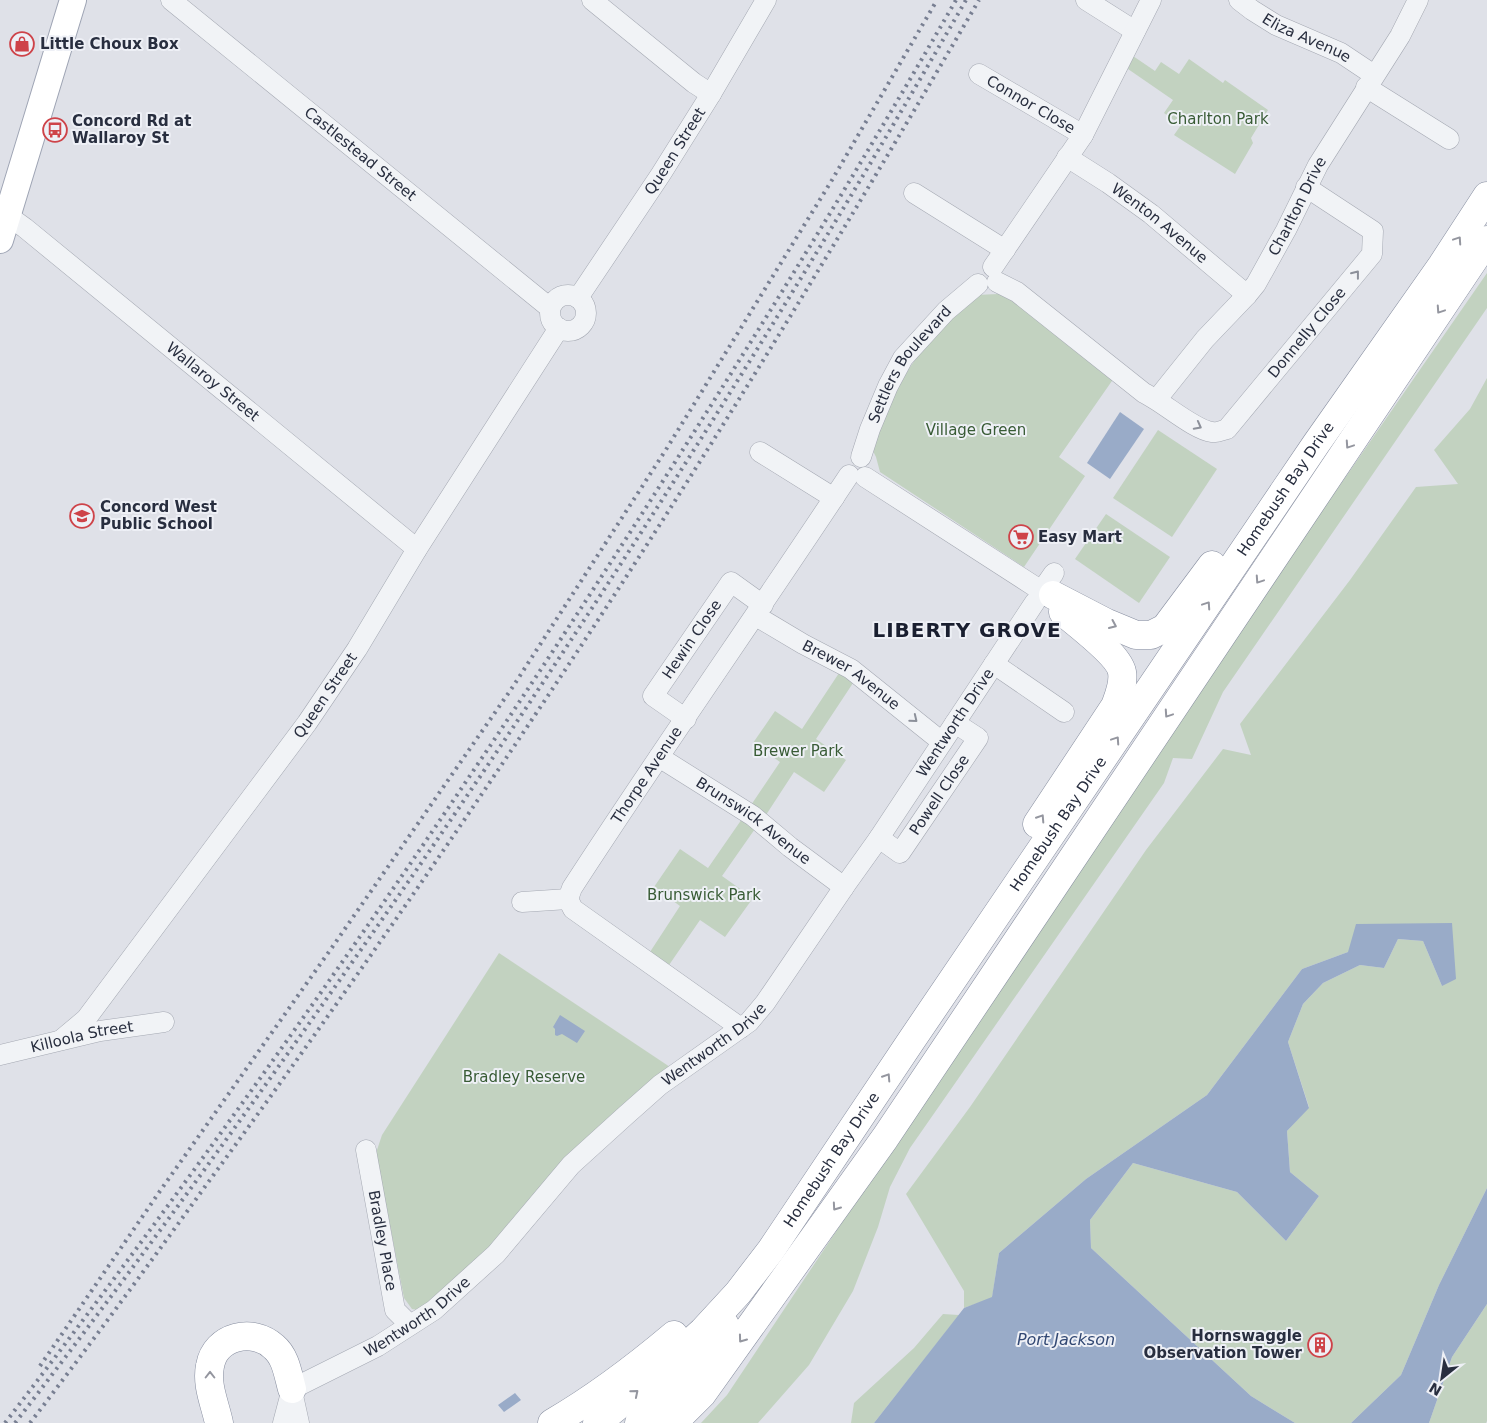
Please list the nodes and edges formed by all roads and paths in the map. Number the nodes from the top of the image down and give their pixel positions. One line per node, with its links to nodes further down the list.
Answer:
1 (74, 0): 19 (main road)
2 (171, 0): 26 (street, Castlestead Street)
3 (592, 0): 12 (street)
4 (766, 0): 12 (street, Queen Street)
5 (1086, 0): 9 (street)
6 (1151, 0): 9 (street)
7 (1239, 0): 11 (street, Eliza Avenue)
8 (1418, 0): 11 (street, Charlton Drive)
9 (1135, 30): 13 (street)
10 (979, 74): 13 (street, Connor Close)
11 (1370, 81): 14 (street, Eliza Avenue); 16 (street, Charlton Drive)
12 (711, 94): 25 (street, Queen Street)
13 (1083, 135): 15 (street)
14 (1448, 139)
15 (1067, 157): 21 (street); 24 (street, Wenton Avenue)
16 (1306, 188): 24 (street, Charlton Drive); 28 (street, Donnelly Close, one-way to 16)
17 (914, 193): 21 (street)
18 (1487, 196): 22 (highway, Homebush Bay Drive, one-way to 18)
19 (2, 234): 33 (street, Wallaroy Street)
20 (1487, 240): 56 (highway, Homebush Bay Drive, one-way to 56)
21 (1004, 250): 23 (street)
22 (1442, 265): 34 (highway, one-way to 22); 49 (highway, Homebush Bay Drive, one-way to 22)
23 (995, 274): 28 (street); 30 (street, Settlers Boulevard)
24 (1247, 295): 28 (street, Charlton Drive)
25 (578, 298): 26 (street); 27 (street)
26 (550, 308): 27 (street)
27 (559, 328): 33 (street, Queen Street)
28 (1157, 399)
29 (760, 452): 32 (street)
30 (861, 457): 31 (street, Thorpe Avenue)
31 (857, 476): 32 (street, Thorpe Avenue); 34 (street)
32 (834, 498): 35 (street, Thorpe Avenue)
33 (417, 549): 48 (street, Queen Street)
34 (1045, 590): 36 (street, Wentworth Drive); 49 (highway, one-way to 34)
35 (760, 610): 38 (street, Thorpe Avenue); 38 (street, Hewin Close); 40 (street, Brewer Avenue, one-way to 40)
36 (994, 664): 37 (street); 39 (street, Wentworth Drive)
37 (1064, 712)
38 (686, 719): 41 (street, Thorpe Avenue)
39 (955, 723): 40 (street, Wentworth Drive); 42 (street, Powell Close)
40 (942, 742): 42 (street, Wentworth Drive)
41 (659, 757): 43 (street, Brunswick Avenue); 44 (street, Thorpe Avenue)
42 (879, 838): 43 (street, Wentworth Drive)
43 (844, 887): 47 (street, Wentworth Drive)
44 (568, 899): 45 (street); 47 (street)
45 (522, 902)
46 (164, 1022): 48 (street, Killoola Street)
47 (741, 1028): 54 (street, Wentworth Drive)
48 (61, 1040): 50 (street, Killoola Street)
49 (911, 1041): 52 (highway, Homebush Bay Drive, one-way to 49)
50 (0, 1055)
51 (366, 1150): 54 (street, Bradley Place)
52 (825, 1172): 53 (highway, Homebush Bay Drive); 60 (highway)
53 (771, 1250): 61 (highway, Homebush Bay Drive, one-way to 53); 62 (highway)
54 (410, 1325): 55 (street, Wentworth Drive)
55 (292, 1389): 57 (highway, one-way to 55); 58 (street); 59 (street)
56 (702, 1394): 63 (highway, Homebush Bay Drive); 64 (street)
57 (219, 1423)
58 (283, 1423)
59 (299, 1423)
60 (552, 1423)
61 (597, 1423)
62 (639, 1423)
63 (673, 1423)
64 (681, 1423)

